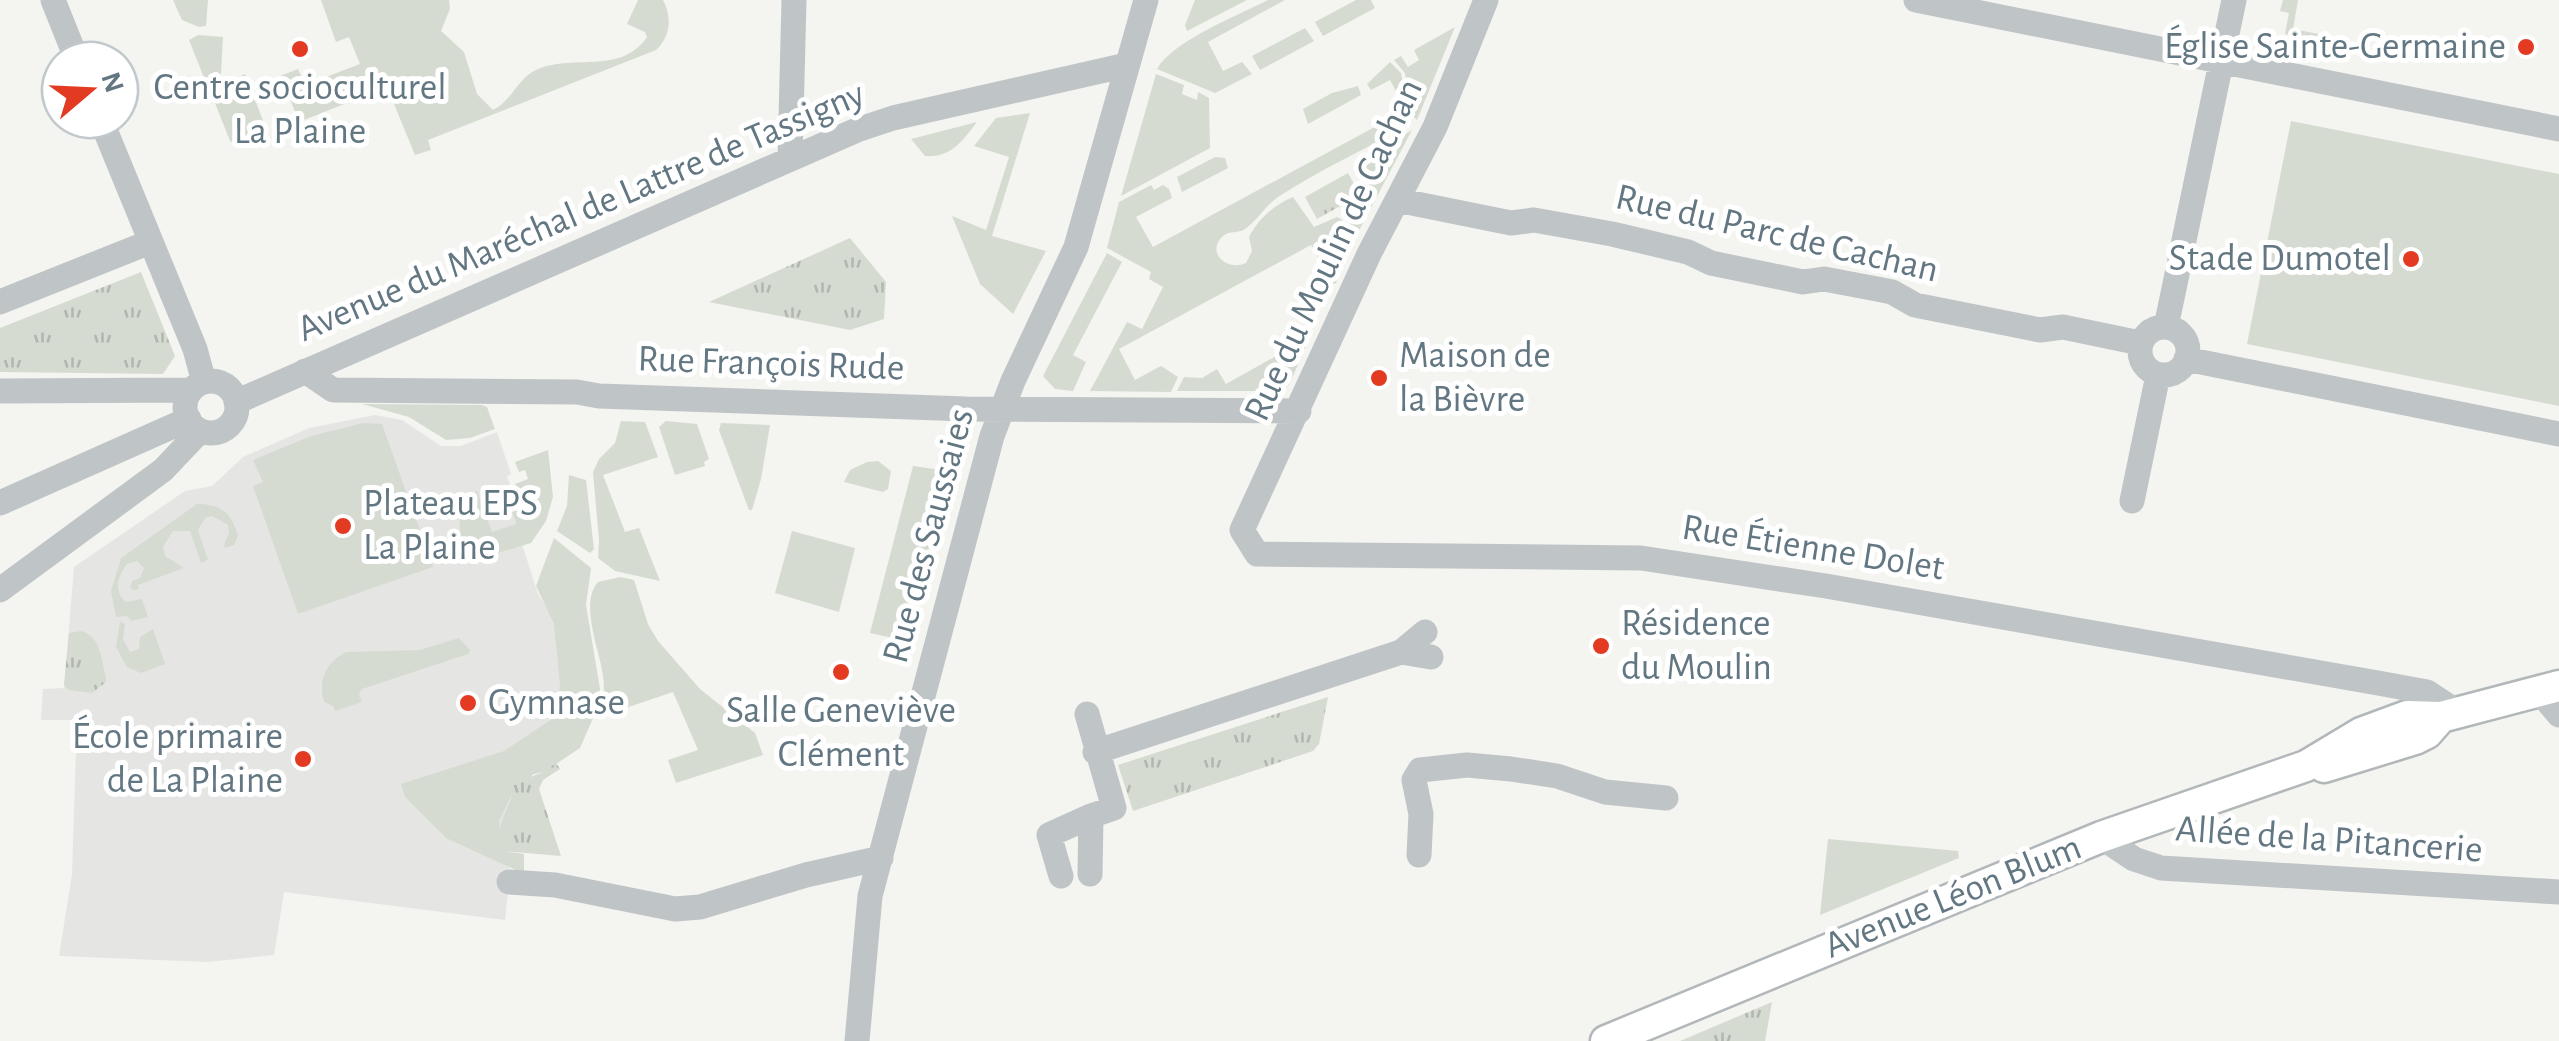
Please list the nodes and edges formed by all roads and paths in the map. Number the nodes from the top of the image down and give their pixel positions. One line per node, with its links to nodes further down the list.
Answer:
1 (53, 0): 7 (street)
2 (794, 0): 12 (street)
3 (1146, 0): 9 (street)
4 (1486, 0): 13 (street, Rue du Moulin de Cachan)
5 (1916, 0): 8 (street)
6 (2234, 0): 8 (street)
7 (69, 40)
8 (2221, 60): 10 (street); 16 (street)
9 (1127, 65): 12 (street, Avenue du Maréchal de Lattre de Tassigny); 24 (street, Rue des Saussaies)
10 (2559, 129)
11 (109, 140): 14 (street)
12 (790, 158): 19 (street, Avenue du Maréchal de Lattre de Tassigny)
13 (1397, 200): 17 (street, Rue du Parc de Cachan); 25 (street, Rue du Moulin de Cachan)
14 (150, 242): 15 (street); 21 (street)
15 (0, 302)
16 (2166, 327): 17 (street); 18 (street)
17 (2140, 343): 20 (street)
18 (2186, 359): 20 (street); 27 (street)
19 (305, 371): 23 (street, Avenue du Maréchal de Lattre de Tassigny); 24 (street, Rue François Rude)
20 (2158, 375): 28 (street)
21 (198, 386): 22 (street); 23 (street); 26 (street)
22 (0, 391)
23 (236, 402): 26 (street)
24 (1002, 408): 25 (street, Rue François Rude); 45 (street, Rue des Saussaies)
25 (1299, 411): 30 (street, Rue du Moulin de Cachan)
26 (194, 425): 29 (street); 31 (street)
27 (2559, 434)
28 (2132, 501)
29 (0, 503)
30 (1242, 530): 33 (street, Rue Étienne Dolet)
31 (0, 590)
32 (1428, 644): 39 (street)
33 (2378, 683): 36 (street, Rue Étienne Dolet); 38 (street)
34 (2549, 688): 36 (main road, Avenue Léon Blum); 37 (street)
35 (1087, 714): 39 (street)
36 (2449, 714): 38 (main road, Avenue Léon Blum); 40 (main road, Avenue Léon Blum)
37 (2559, 715)
38 (2381, 725): 40 (main road, Avenue Léon Blum)
39 (1095, 752): 42 (street)
40 (2306, 766): 43 (main road, Avenue Léon Blum)
41 (1666, 798): 44 (street)
42 (1091, 816): 46 (street); 47 (street)
43 (2102, 836): 49 (street, Allée de la Pitancerie); 51 (main road, Avenue Léon Blum)
44 (1420, 856)
45 (881, 858): 48 (street); 50 (street, Rue des Saussaies)
46 (1090, 874)
47 (1060, 876)
48 (509, 882)
49 (2559, 892)
50 (857, 1041)
51 (1606, 1041)

